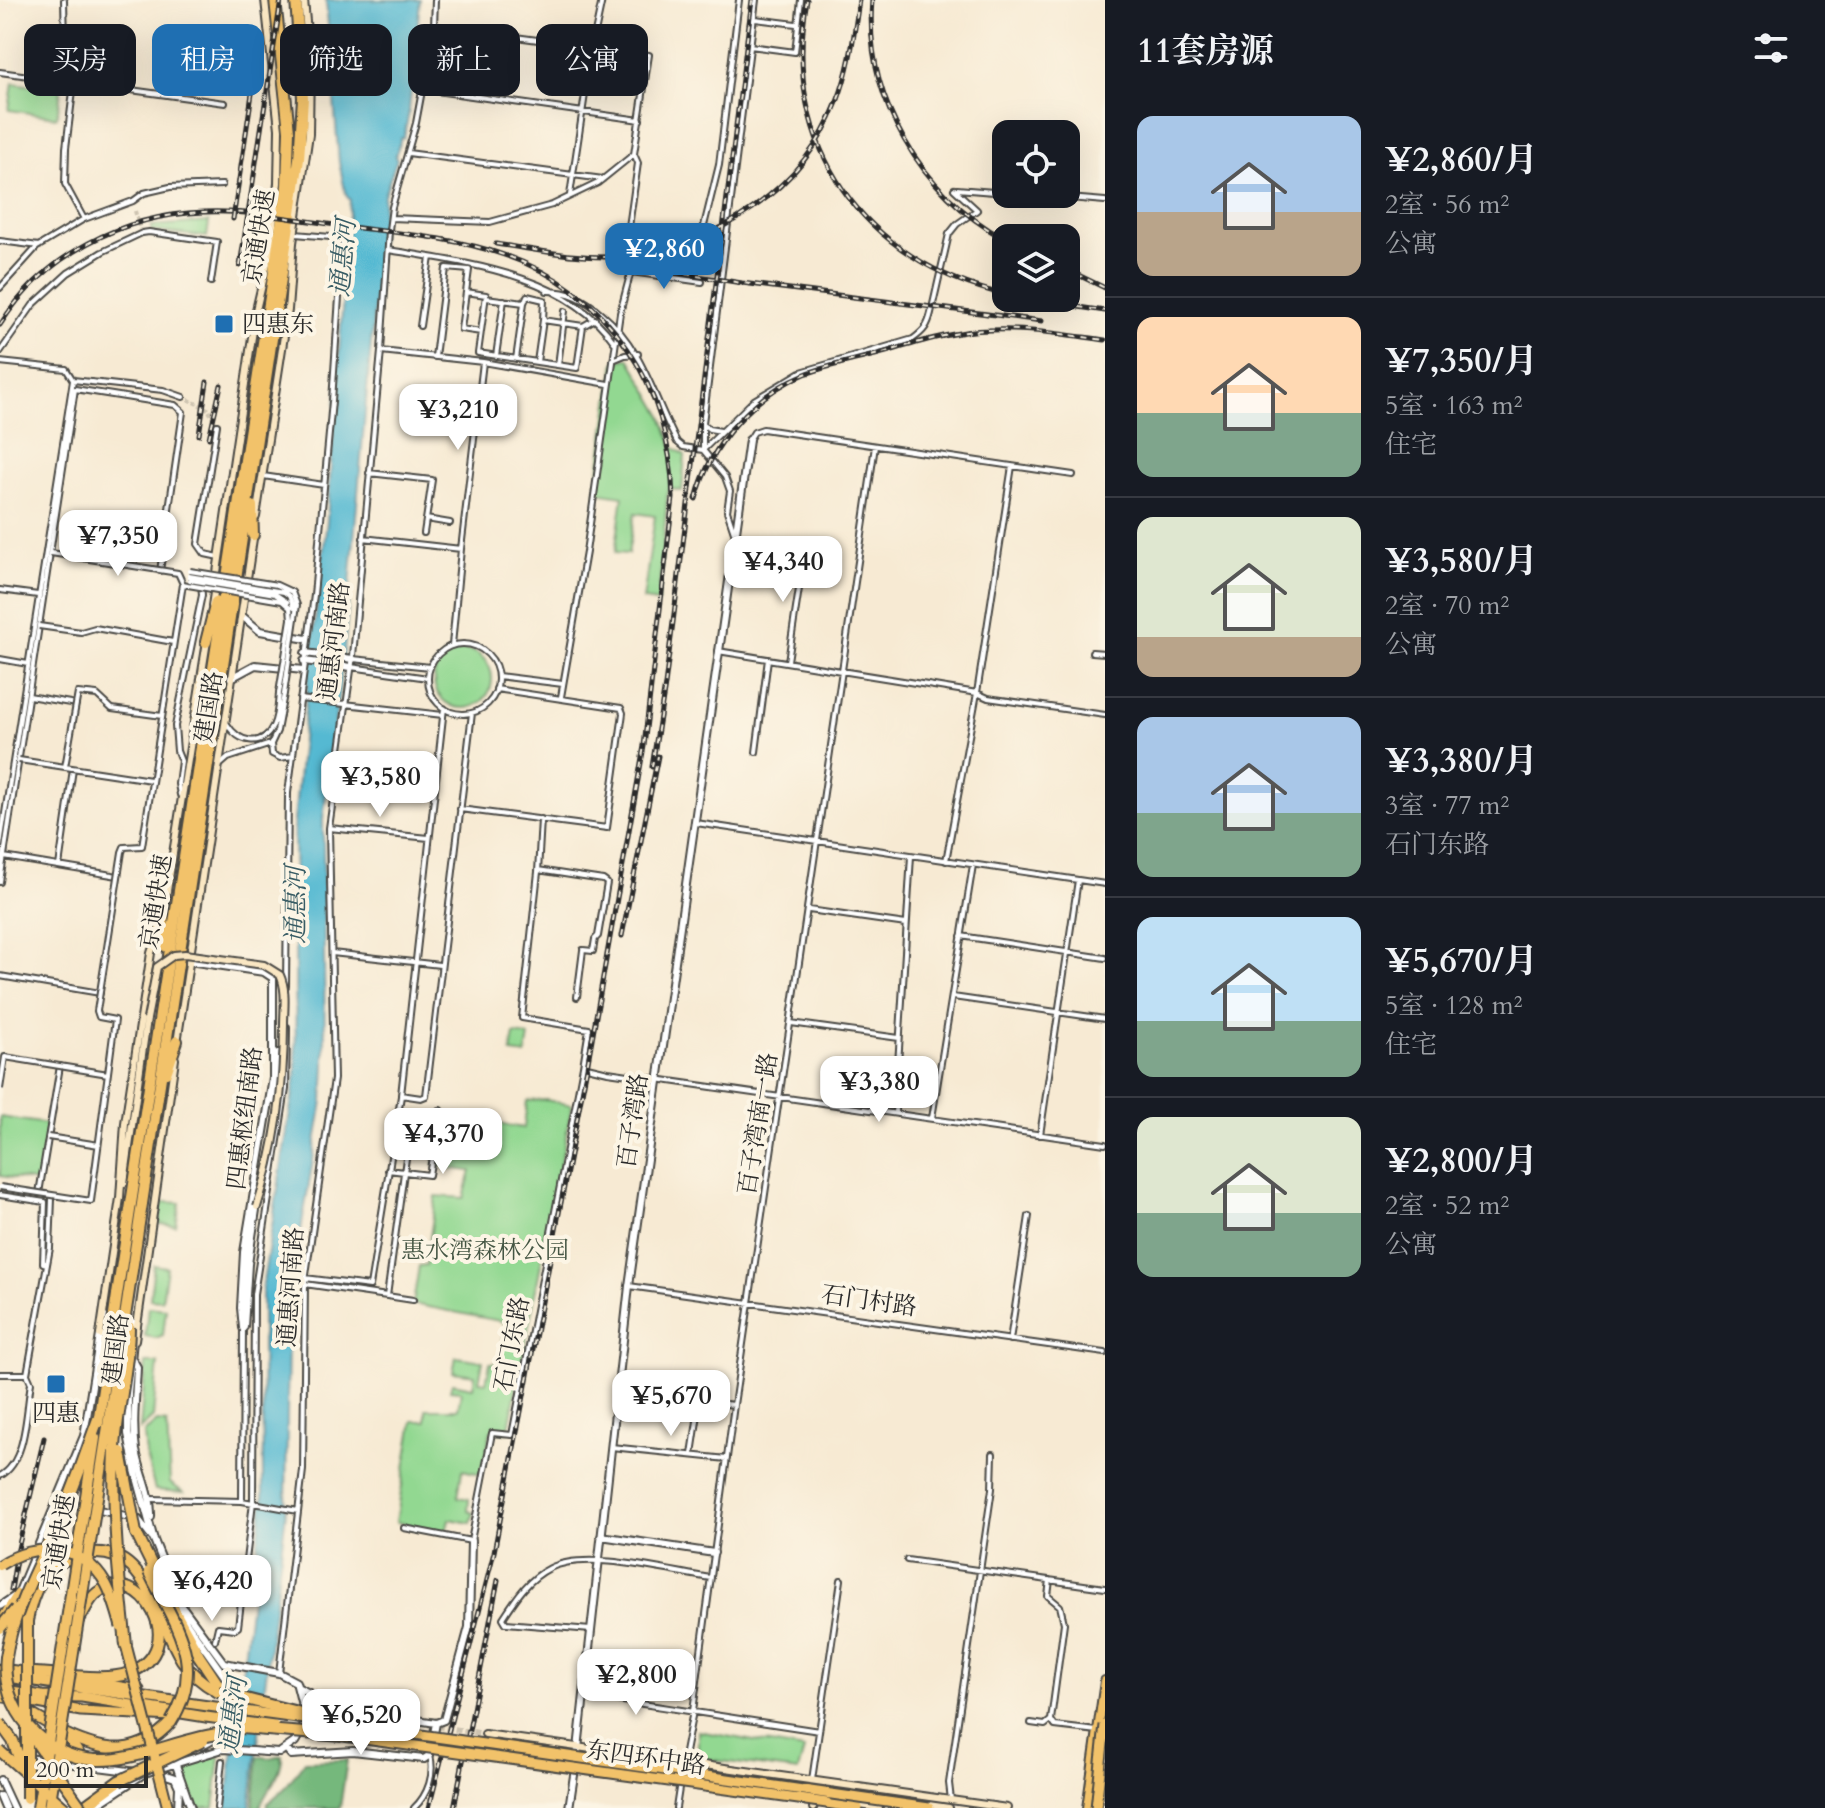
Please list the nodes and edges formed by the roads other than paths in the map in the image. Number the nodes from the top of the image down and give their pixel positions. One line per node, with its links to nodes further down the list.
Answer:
1 (64, 0): 12 (street)
2 (265, 0): 105 (main road, 建国路)
3 (275, 0): 97 (highway, 京通快速)
4 (296, 0): 13 (highway, 京通快速)
5 (304, 0): 29 (main road, 建国路)
6 (435, 0): 14 (street, 通惠河南路)
7 (602, 0): 15 (street)
8 (739, 0): 50 (street)
9 (756, 0): 11 (street)
10 (801, 0): 16 (street)
11 (754, 19): 16 (street); 17 (street)
12 (65, 24)
13 (298, 24)
14 (434, 24)
15 (597, 24)
16 (796, 24): 17 (street)
17 (750, 46): 83 (street)
18 (0, 72): 19 (street)
19 (24, 76)
20 (136, 91): 28 (street)
21 (72, 96): 44 (street)
22 (303, 96): 93 (highway, 京通快速)
23 (308, 96): 29 (main road)
24 (420, 96): 32 (street, 通惠河南路)
25 (470, 96): 30 (street)
26 (584, 96): 30 (street)
27 (643, 96): 31 (street)
28 (225, 103)
29 (310, 110): 45 (main road, 建国路)
30 (581, 112): 31 (street); 34 (street)
31 (640, 120): 33 (street)
32 (408, 153): 34 (street); 43 (street, 通惠河南路)
33 (634, 154): 35 (street); 50 (street)
34 (572, 175): 35 (street); 38 (street)
35 (603, 179): 38 (street)
36 (222, 185): 40 (street)
37 (992, 192): 85 (street)
38 (570, 196): 43 (street)
39 (1080, 199): 41 (street)
40 (133, 201): 42 (street); 44 (street)
41 (1105, 201)
42 (135, 211)
43 (392, 218): 48 (street, 通惠河南路)
44 (84, 219): 47 (street)
45 (295, 234): 92 (main road, 建国路); 94 (street)
46 (0, 241): 47 (street)
47 (39, 246): 54 (street)
48 (389, 250): 49 (street); 69 (street, 通惠河南路)
49 (430, 257): 55 (street); 64 (street)
50 (632, 263): 51 (street)
51 (631, 272): 53 (street); 66 (street)
52 (211, 282): 70 (street)
53 (702, 282)
54 (0, 288)
55 (547, 291): 61 (street); 66 (street)
56 (466, 292): 57 (street); 67 (street); 73 (street)
57 (486, 298): 58 (street); 67 (street)
58 (504, 300): 59 (street); 72 (street)
59 (524, 303): 62 (street); 74 (street)
60 (565, 311): 63 (street)
61 (595, 319): 65 (street); 68 (street)
62 (543, 320): 63 (street); 78 (street)
63 (563, 323): 65 (street); 79 (street)
64 (420, 326)
65 (583, 326): 79 (street)
66 (618, 326): 68 (street); 71 (street)
67 (481, 332): 72 (street)
68 (615, 344): 75 (street)
69 (381, 351): 73 (street); 90 (street, 通惠河南路)
70 (0, 352)
71 (638, 354): 75 (street); 88 (street)
72 (496, 356): 74 (street)
73 (435, 357): 77 (street)
74 (516, 359): 78 (street)
75 (613, 361): 81 (street)
76 (0, 362): 80 (street)
77 (483, 362): 81 (street); 102 (street)
78 (537, 362): 79 (street)
79 (558, 365)
80 (73, 380): 82 (street); 111 (street)
81 (608, 384): 134 (street)
82 (183, 397)
83 (703, 423): 85 (street); 88 (street)
84 (217, 425): 105 (street)
85 (723, 431): 88 (street)
86 (749, 440): 87 (street); 100 (street, 百子湾路)
87 (875, 446): 89 (street); 130 (street, 百子湾南一路)
88 (703, 450): 100 (street)
89 (1012, 466): 91 (street); 136 (street)
90 (369, 473): 95 (street); 101 (street, 通惠河南路)
91 (1073, 475)
92 (262, 476): 94 (street); 99 (main road, 建国路)
93 (250, 484): 99 (highway); 203 (highway, 京通快速)
94 (324, 485): 115 (street)
95 (426, 519): 96 (street); 98 (street)
96 (450, 523)
97 (233, 526): 117 (highway); 184 (highway, 京通快速)
98 (424, 533)
99 (253, 535): 113 (main road, 建国路)
100 (735, 536): 119 (street, 百子湾路)
101 (363, 538): 102 (street); 126 (street, 通惠河南路)
102 (461, 549): 118 (street)
103 (805, 549): 125 (street)
104 (51, 553): 106 (street, bridge); 106 (street); 114 (street)
105 (219, 557): 117 (main road, 建国路)
106 (160, 571): 107 (street, bridge)
107 (178, 573): 108 (street); 108 (street, bridge)
108 (188, 579): 109 (street, bridge); 112 (street, bridge); 116 (street, bridge); 137 (street, bridge)
109 (200, 581): 112 (street, bridge); 157 (street)
110 (0, 590): 111 (street)
111 (38, 595): 127 (street)
112 (290, 608): 137 (street, bridge)
113 (242, 616): 115 (street); 132 (main road, 建国路)
114 (39, 626): 116 (street, bridge); 138 (street)
115 (307, 639): 122 (street)
116 (173, 642): 147 (street, bridge)
117 (206, 642): 157 (main road, 建国路)
118 (452, 645): 128 (street); 131 (street)
119 (718, 651): 124 (street); 160 (street, 百子湾路)
120 (1092, 652): 121 (street)
121 (1105, 653)
122 (305, 657): 126 (street); 129 (street)
123 (0, 659): 127 (street)
124 (768, 659): 125 (street); 150 (street)
125 (788, 662): 130 (street)
126 (352, 663): 128 (street); 133 (street); 141 (street, 通惠河南路)
127 (28, 664): 164 (street)
128 (430, 667): 133 (street)
129 (303, 670): 132 (street); 140 (street)
130 (842, 670): 136 (street); 163 (street, 百子湾南一路)
131 (498, 676): 134 (street); 135 (street)
132 (231, 678): 148 (main road, 建国路)
133 (428, 678): 143 (street)
134 (563, 684): 139 (street)
135 (496, 689): 139 (street); 144 (street)
136 (977, 693): 146 (street); 167 (street)
137 (282, 694): 148 (street); 149 (street)
138 (29, 696): 142 (street); 152 (street)
139 (561, 697): 159 (street)
140 (300, 699): 141 (street); 151 (street)
141 (346, 703): 145 (street); 161 (street, 通惠河南路)
142 (76, 704): 147 (street, bridge); 153 (street, bridge)
143 (444, 708): 144 (street); 145 (street)
144 (472, 713): 158 (street)
145 (443, 715): 162 (street)
146 (1105, 715)
147 (162, 716): 156 (street, bridge)
148 (225, 721): 154 (main road, 建国路)
149 (271, 744): 151 (street); 154 (street)
150 (756, 752)
151 (293, 756): 254 (street)
152 (19, 760): 153 (street, bridge); 166 (street)
153 (65, 767): 155 (street, bridge)
154 (218, 767): 182 (main road, 建国路)
155 (73, 769): 156 (street, bridge); 169 (street)
156 (152, 781): 171 (street, bridge)
157 (181, 801): 176 (main road, 建国路)
158 (460, 809): 159 (street); 185 (street)
159 (541, 819): 170 (street)
160 (695, 823): 163 (street); 199 (street, 百子湾路)
161 (329, 828): 162 (street); 179 (street, 通惠河南路)
162 (429, 838): 183 (street)
163 (818, 841): 165 (street); 175 (street, 百子湾南一路)
164 (0, 845)
165 (911, 855): 167 (street); 177 (street)
166 (4, 857): 169 (street); 173 (street)
167 (946, 861): 168 (street)
168 (973, 865): 172 (street); 178 (street)
169 (59, 866): 171 (street)
170 (538, 870): 189 (street); 197 (street)
171 (118, 876): 188 (street, bridge)
172 (1078, 880): 174 (street); 180 (street)
173 (0, 882)
174 (1105, 884)
175 (808, 910): 177 (street); 193 (street, 百子湾南一路)
176 (163, 916): 184 (highway); 219 (main road, 建国路)
177 (906, 924): 194 (street)
178 (961, 936): 180 (street); 190 (street)
179 (332, 953): 183 (street); 224 (street, 通惠河南路)
180 (1067, 953): 181 (street); 191 (street)
181 (1105, 958)
182 (189, 961): 187 (street); 195 (main road, 建国路)
183 (415, 962): 185 (street); 201 (street)
184 (167, 965): 210 (highway, 京通快速)
185 (440, 965): 201 (street)
186 (0, 976): 188 (street)
187 (273, 978): 221 (street, 四惠枢纽南路); 232 (street, 四惠枢纽南路)
188 (100, 993): 198 (street, bridge)
189 (577, 997)
190 (953, 997): 191 (street); 207 (street)
191 (1059, 1013): 192 (street); 208 (street)
192 (1105, 1019)
193 (791, 1023): 194 (street); 202 (street, 百子湾南一路)
194 (899, 1038): 205 (street)
195 (177, 1041): 203 (highway); 231 (main road, 建国路)
196 (60, 1066): 198 (street, bridge); 200 (street, bridge); 209 (street)
197 (583, 1066): 199 (street); 262 (street, 石门东路)
198 (108, 1074): 212 (street, bridge)
199 (657, 1078): 202 (street); 225 (street, 百子湾路)
200 (0, 1089)
201 (401, 1095): 214 (street)
202 (780, 1096): 205 (street); 229 (street, 百子湾南一路)
203 (156, 1102): 226 (highway, 京通快速)
204 (440, 1110): 215 (street)
205 (895, 1113): 207 (street)
206 (134, 1116): 210 (highway); 219 (main road); 221 (main road, bridge)
207 (932, 1118): 208 (street)
208 (1040, 1135): 211 (street)
209 (48, 1137): 212 (street, bridge); 217 (street)
210 (138, 1142): 226 (highway, 京通快速)
211 (1105, 1144)
212 (99, 1145): 217 (street, bridge)
213 (407, 1151): 215 (street)
214 (388, 1170): 215 (street); 224 (street)
215 (404, 1172): 227 (street)
216 (0, 1187): 217 (street, bridge)
217 (39, 1193)
218 (0, 1195): 223 (street)
219 (120, 1198): 230 (main road, 建国路)
220 (52, 1199): 223 (street)
221 (257, 1207): 232 (street, 四惠枢纽南路)
222 (1029, 1216): 235 (street)
223 (47, 1264): 241 (street)
224 (305, 1281): 227 (street); 255 (street, 通惠河南路)
225 (629, 1286): 229 (street, 石门村路); 242 (street, 百子湾路)
226 (123, 1296): 245 (highway, bridge); 246 (highway, 京通快速, bridge); 277 (highway, 京通快速, bridge)
227 (387, 1296): 228 (street)
228 (413, 1300)
229 (749, 1302): 235 (street, 石门村路); 244 (street, 百子湾南一路)
230 (103, 1317): 231 (street); 233 (main road, 建国路)
231 (137, 1323): 234 (main road, 建国路)
232 (243, 1328): 253 (street, 四惠枢纽南路)
233 (100, 1335): 234 (street); 236 (street, 建国路)
234 (135, 1340): 237 (street, 建国路)
235 (1010, 1340): 238 (street, 石门村路)
236 (99, 1344): 237 (street); 246 (street, 建国路)
237 (134, 1349): 239 (street, 建国路)
238 (1105, 1353)
239 (132, 1359): 245 (street, 建国路); 252 (street)
240 (0, 1374): 241 (street)
241 (27, 1374): 251 (street)
242 (617, 1391): 243 (street); 247 (street, 百子湾路)
243 (700, 1401): 244 (street); 248 (street)
244 (734, 1405): 250 (street, 百子湾南一路)
245 (123, 1416): 256 (street, 建国路); 259 (highway, bridge); 281 (highway, bridge)
246 (93, 1419): 257 (street, 建国路); 272 (highway, bridge); 331 (highway, 京通快速, bridge)
247 (611, 1447): 248 (street); 260 (street, 百子湾路)
248 (692, 1454): 250 (street)
249 (993, 1454): 267 (street)
250 (727, 1459): 263 (street, 百子湾南一路)
251 (0, 1476)
252 (150, 1499): 253 (street); 256 (street)
253 (242, 1501): 254 (street)
254 (253, 1502): 255 (street); 280 (street)
255 (298, 1511): 283 (street, 通惠河南路)
256 (151, 1525): 261 (street)
257 (46, 1526): 261 (street); 272 (street)
258 (404, 1528): 262 (street)
259 (136, 1533): 273 (highway); 307 (highway, bridge)
260 (601, 1536): 263 (street); 264 (street, 百子湾路)
261 (154, 1540): 273 (street)
262 (471, 1541): 300 (street)
263 (714, 1553): 268 (street, 百子湾南一路)
264 (599, 1560): 268 (street); 279 (street, 百子湾路); 279 (street)
265 (907, 1560): 267 (street)
266 (0, 1565): 281 (highway, bridge)
267 (979, 1570): 270 (street); 327 (street)
268 (711, 1578): 294 (street, 百子湾南一路)
269 (841, 1580): 304 (street)
270 (1050, 1580): 271 (street); 297 (street)
271 (1105, 1588)
272 (23, 1592): 274 (street); 276 (highway); 278 (highway, bridge); 296 (highway, bridge)
273 (175, 1600): 283 (street); 289 (highway, bridge); 319 (street)
274 (0, 1606)
275 (156, 1611): 277 (highway, bridge); 284 (highway); 289 (highway); 326 (highway, bridge)
276 (0, 1621)
277 (76, 1623): 332 (highway, 京通快速, bridge)
278 (0, 1628)
279 (591, 1630): 290 (street, 百子湾路)
280 (215, 1640)
281 (126, 1645): 336 (highway, bridge)
282 (0, 1669): 284 (highway)
283 (276, 1672): 287 (street)
284 (35, 1673): 292 (highway)
285 (0, 1676): 292 (highway, 东四环中路)
286 (1105, 1681): 313 (main road)
287 (299, 1688): 293 (street); 300 (street)
288 (0, 1689): 295 (highway, 东四环中路)
289 (218, 1689): 303 (highway, bridge)
290 (584, 1695): 294 (street); 311 (street, 百子湾路)
291 (0, 1697): 295 (highway); 307 (highway)
292 (204, 1705): 303 (highway, 东四环中路, bridge)
293 (304, 1706): 300 (street); 301 (street)
294 (693, 1711): 304 (street); 316 (street, 百子湾南一路)
295 (190, 1715): 303 (highway, 东四环中路, bridge)
296 (21, 1720): 305 (highway, bridge); 334 (highway, bridge)
297 (1051, 1720): 299 (street); 302 (street)
298 (0, 1723): 326 (highway, bridge)
299 (1031, 1723)
300 (432, 1724): 308 (street)
301 (303, 1727): 308 (main road); 308 (street); 309 (street)
302 (1101, 1728): 324 (main road); 349 (highway, bridge)
303 (344, 1730): 305 (highway, bridge); 344 (highway, 东四环中路, bridge); 346 (highway, 东四环中路, bridge)
304 (819, 1731): 322 (street)
305 (225, 1733): 334 (highway, bridge)
306 (485, 1734): 311 (main road, 东四环中路)
307 (67, 1735): 314 (highway)
308 (427, 1747): 309 (street); 340 (street)
309 (287, 1750): 315 (street)
310 (0, 1752): 314 (street); 333 (highway, bridge)
311 (578, 1752): 316 (main road, 东四环中路); 318 (street, 百子湾路); 318 (main road, 东四环中路)
312 (222, 1761): 339 (street)
313 (1093, 1763): 324 (main road); 348 (main road)
314 (86, 1765): 319 (street)
315 (176, 1765): 319 (street); 338 (street)
316 (682, 1766): 322 (main road, 东四环中路); 323 (street, 百子湾南一路); 327 (main road, 东四环中路)
317 (1105, 1766): 320 (highway, bridge)
318 (574, 1768): 323 (main road, 东四环中路); 341 (street, 百子湾路)
319 (145, 1773): 335 (street); 337 (street)
320 (1105, 1775)
321 (0, 1780): 330 (street)
322 (812, 1781): 327 (main road, 东四环中路)
323 (680, 1782): 328 (street, 东四环中路); 342 (street, 百子湾南一路); 345 (main road, 东四环中路)
324 (1099, 1786): 349 (main road)
325 (0, 1796): 329 (street)
326 (27, 1803)
327 (950, 1804): 347 (main road, 东四环中路)
328 (817, 1807): 343 (street, 东四环中路)
329 (5, 1808)
330 (13, 1808)
331 (38, 1808)
332 (49, 1808)
333 (65, 1808)
334 (82, 1808)
335 (92, 1808)
336 (168, 1808)
337 (178, 1808)
338 (191, 1808)
339 (217, 1808)
340 (414, 1808)
341 (569, 1808)
342 (676, 1808)
343 (830, 1808)
344 (858, 1808)
345 (879, 1808)
346 (929, 1808)
347 (1007, 1808)
348 (1087, 1808)
349 (1096, 1808)

